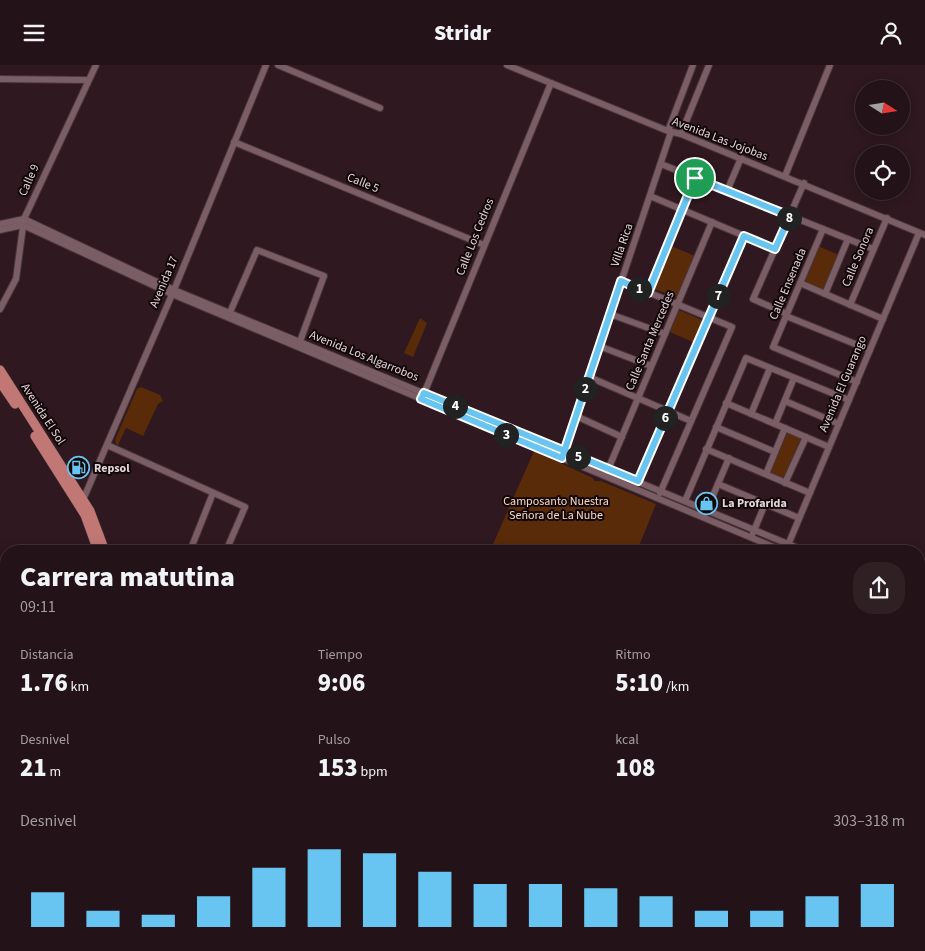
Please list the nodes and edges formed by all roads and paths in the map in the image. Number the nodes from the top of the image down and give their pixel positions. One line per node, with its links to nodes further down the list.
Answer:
1 (96, 65): 9 (street, Calle 9)
2 (266, 65): 14 (street, Avenida 17)
3 (278, 65): 11 (street)
4 (507, 65): 10 (street, Avenida Las Jojobas)
5 (693, 65): 12 (street, Villa Rica)
6 (709, 65): 13 (street)
7 (830, 65): 17 (street)
8 (0, 79): 9 (street)
9 (87, 80): 25 (street, Calle 9)
10 (551, 83): 12 (street, Avenida Las Jojobas); 33 (street, Calle Los Cedros)
11 (380, 108)
12 (670, 131): 13 (street, Avenida Las Jojobas); 16 (street, Villa Rica)
13 (681, 134): 15 (street, Avenida Las Jojobas)
14 (234, 142): 33 (street, Calle 5); 38 (street, Avenida 17)
15 (740, 157): 17 (street, Avenida Las Jojobas); 20 (street)
16 (661, 164): 18 (street); 21 (street, Villa Rica)
17 (786, 176): 19 (street, Avenida Las Jojobas)
18 (695, 178): 20 (street); 22 (street)
19 (804, 183): 23 (street); 24 (street, Avenida Las Jojobas)
20 (727, 191): 23 (street)
21 (650, 197): 22 (street); 36 (street, Villa Rica)
22 (682, 210): 26 (street); 39 (street)
23 (790, 216): 28 (street); 34 (street)
24 (887, 218): 30 (street, Avenida Las Jojobas); 35 (street, Calle Sonora)
25 (24, 222): 27 (street); 29 (street); 38 (street, Avenida Los Algarrobos); 43 (street, Calle 9)
26 (712, 222): 31 (street); 41 (street, Calle Santa Mercedes)
27 (0, 224)
28 (823, 229): 32 (street); 37 (street, Calle Ensenada)
29 (0, 230)
30 (922, 234): 48 (street, Avenida El Guarango)
31 (744, 236): 34 (street); 47 (street)
32 (848, 239): 35 (street); 40 (street)
33 (484, 245): 60 (street, Calle Los Cedros)
34 (775, 249): 46 (street)
35 (874, 249): 42 (street, Calle Sonora)
36 (621, 281): 39 (street); 44 (street, Villa Rica)
37 (800, 283): 40 (street); 46 (street, Calle Ensenada)
38 (173, 292): 45 (street, Avenida Los Algarrobos); 75 (street, Avenida 17)
39 (648, 293): 41 (street)
40 (825, 294): 42 (street)
41 (677, 304): 47 (street); 49 (street, Calle Santa Mercedes)
42 (850, 305): 48 (street)
43 (0, 309)
44 (610, 314): 49 (street); 51 (street, Villa Rica)
45 (229, 315): 50 (street, Avenida Los Algarrobos); 50 (street)
46 (787, 315): 52 (street); 58 (street, Calle Ensenada)
47 (708, 317): 65 (street); 68 (street)
48 (883, 319): 52 (street, Avenida El Guarango)
49 (665, 334): 53 (street, Calle Santa Mercedes)
50 (298, 344): 60 (street, Avenida Los Algarrobos)
51 (599, 346): 53 (street); 56 (street, Villa Rica)
52 (870, 350): 58 (street, Avenida El Guarango)
53 (651, 366): 61 (street, Calle Santa Mercedes)
54 (770, 368): 57 (street); 64 (street); 66 (street)
55 (0, 370): 93 (main road, Avenida El Sol)
56 (589, 377): 61 (street); 67 (street, Villa Rica)
57 (794, 378): 62 (street); 63 (street)
58 (857, 381): 62 (street, Avenida El Guarango)
59 (0, 382): 93 (main road, Avenida El Sol)
60 (422, 396): 78 (street, Avenida Los Algarrobos); 80 (street, Avenida Los Algarrobos)
61 (638, 398): 65 (street); 73 (street, Calle Santa Mercedes)
62 (849, 400): 70 (street, Avenida El Guarango)
63 (785, 401): 69 (street); 70 (street)
64 (726, 403): 66 (street); 71 (street)
65 (668, 411): 68 (street); 85 (street)
66 (751, 414): 69 (street)
67 (576, 416): 73 (street); 78 (street, Villa Rica)
68 (691, 421): 88 (street)
69 (775, 424): 72 (street)
70 (839, 424): 76 (street, Avenida El Guarango)
71 (716, 427): 77 (street); 79 (street)
72 (786, 428): 74 (street); 79 (street)
73 (622, 437): 82 (street, Calle Santa Mercedes)
74 (806, 437): 76 (street); 86 (street)
75 (107, 445): 89 (street); 93 (street, Avenida 17)
76 (829, 447): 90 (street, Avenida El Guarango)
77 (706, 449): 81 (street); 92 (street)
78 (564, 451): 80 (street, Villa Rica); 82 (street, Avenida Los Algarrobos)
79 (775, 452): 83 (street)
80 (562, 458): 84 (street, Avenida Los Algarrobos)
81 (729, 459): 83 (street); 87 (street)
82 (608, 469): 84 (street, Calle Santa Mercedes); 85 (street, Avenida Los Algarrobos)
83 (766, 475): 86 (street)
84 (605, 476): 91 (street, Avenida Los Algarrobos)
85 (638, 481): 88 (street, Avenida Los Algarrobos)
86 (785, 483): 90 (street)
87 (718, 484): 94 (street); 95 (street)
88 (661, 491): 91 (street); 92 (street, Avenida Los Algarrobos)
89 (213, 493): 102 (street); 103 (street)
90 (810, 493): 97 (street, Avenida El Guarango)
91 (657, 498): 96 (street, Avenida Los Algarrobos)
92 (685, 501): 95 (street, Avenida Los Algarrobos)
93 (82, 502): 100 (main road, Avenida El Sol); 101 (main road, Avenida El Sol)
94 (765, 504): 97 (street); 98 (street)
95 (706, 510): 96 (street); 98 (street, Avenida Los Algarrobos)
96 (703, 517): 99 (street, Avenida Los Algarrobos)
97 (799, 518): 106 (street, Avenida El Guarango)
98 (754, 530): 99 (street); 105 (street, Avenida Los Algarrobos)
99 (751, 538): 104 (street, Avenida Los Algarrobos)
100 (96, 545)
101 (103, 545)
102 (192, 545)
103 (229, 545)
104 (768, 545)
105 (786, 545)
106 (788, 545)

